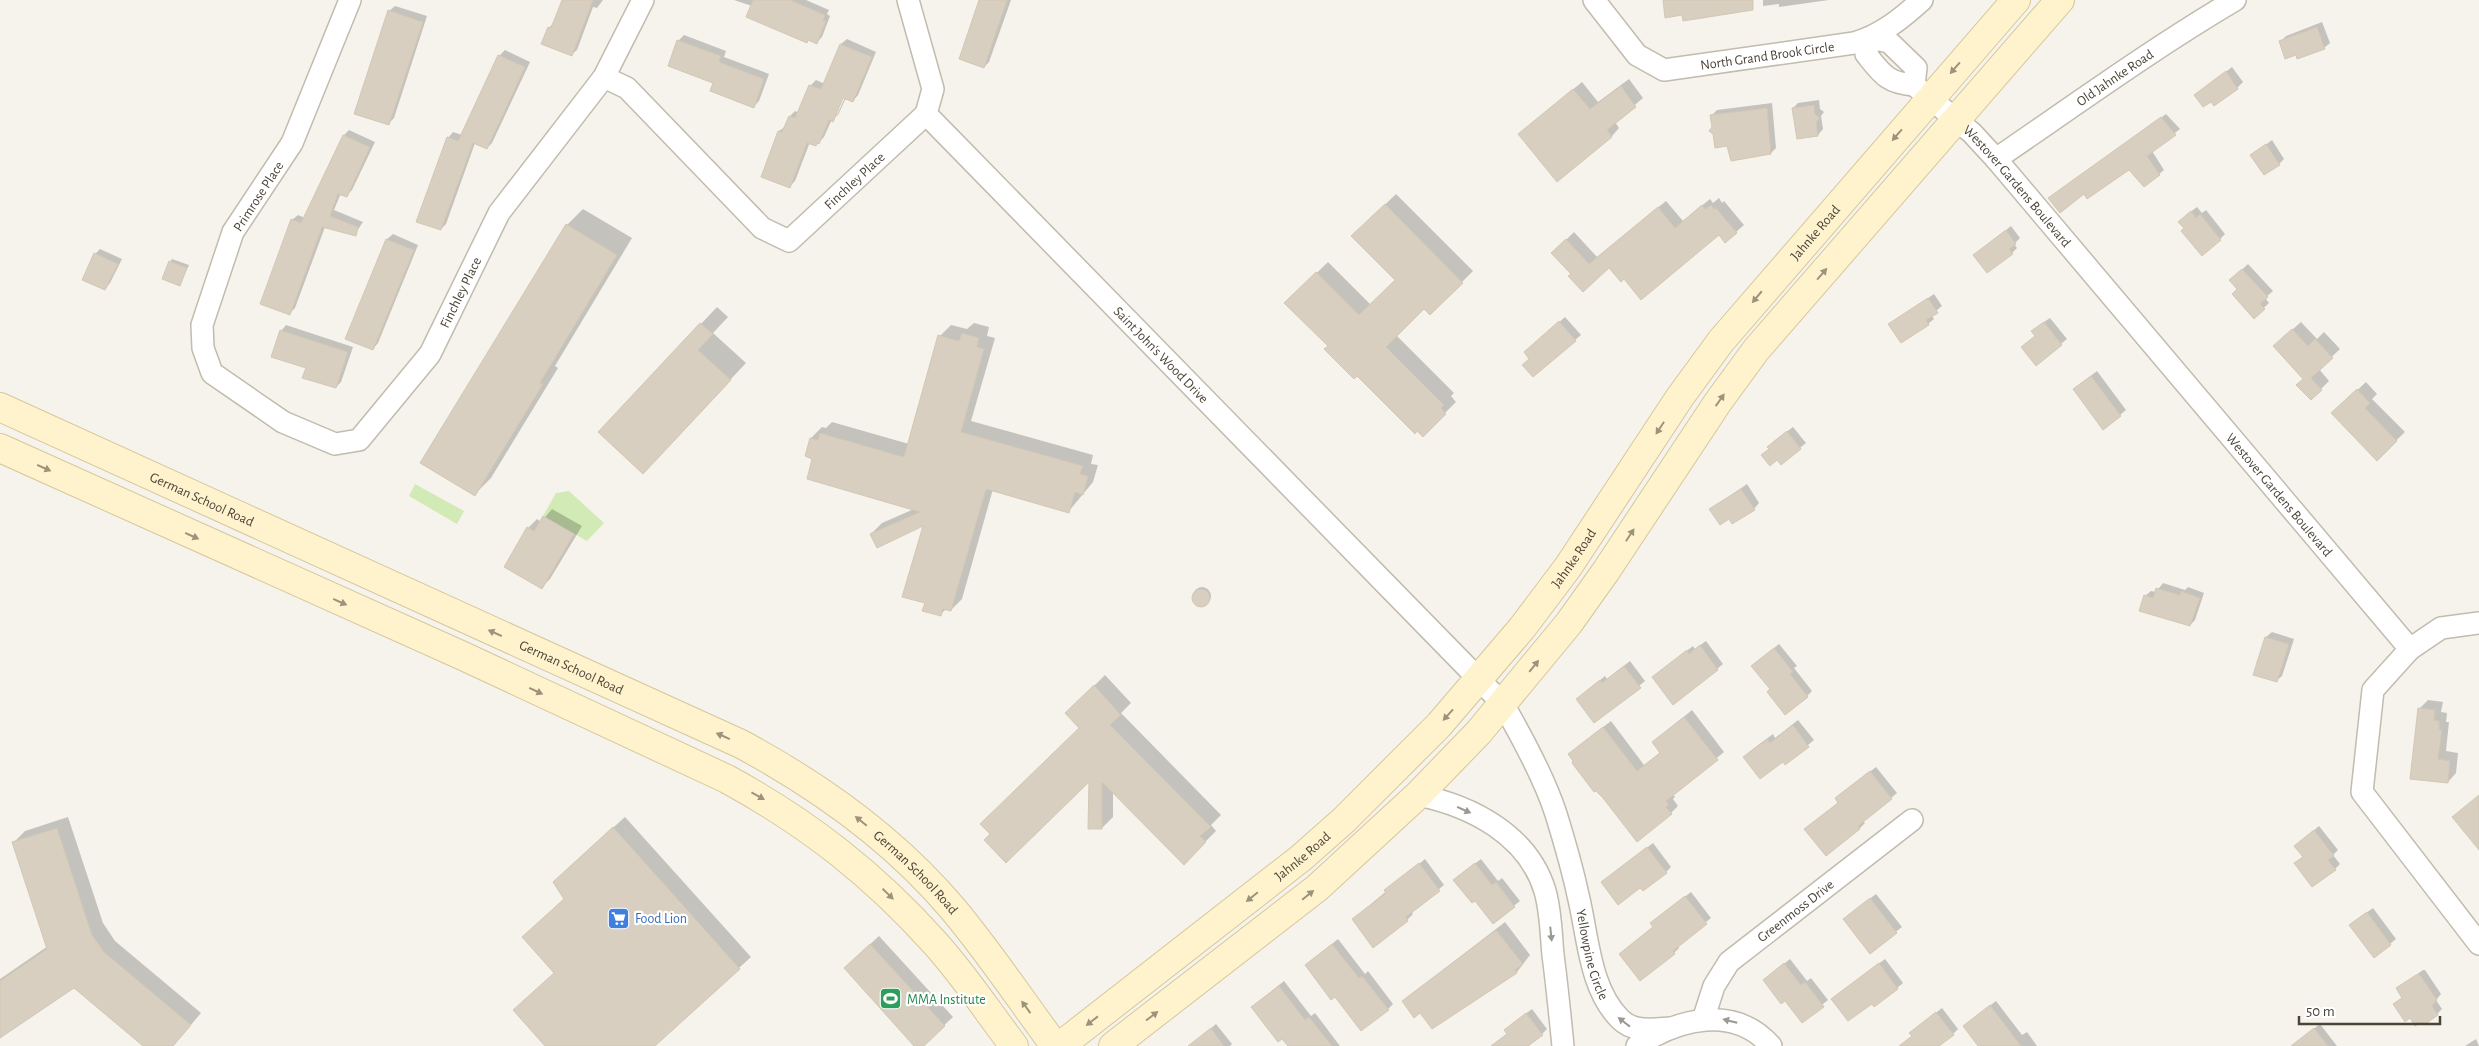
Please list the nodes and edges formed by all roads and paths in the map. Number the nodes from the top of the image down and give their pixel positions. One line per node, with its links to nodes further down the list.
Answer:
1 (350, 0): 16 (street, Primrose Place)
2 (643, 0): 10 (street, Finchley Place)
3 (908, 0): 12 (street)
4 (1594, 0): 9 (street, North Grand Brook Circle)
5 (1922, 0): 9 (street, North Grand Brook Circle)
6 (2016, 0): 11 (main road, Jahnke Road, one-way to 11)
7 (2060, 0): 13 (main road)
8 (2235, 0): 14 (street, Old Jahnke Road)
9 (1871, 38): 11 (street)
10 (604, 77): 12 (street, Finchley Place); 16 (street, Finchley Place)
11 (1922, 91): 13 (street, Westover Gardens Boulevard); 20 (main road, Jahnke Road, one-way to 20)
12 (926, 114): 20 (street, Saint John's Wood Drive)
13 (1956, 121): 14 (street, Westover Gardens Boulevard); 21 (main road, one-way to 13)
14 (1996, 159): 19 (street, Westover Gardens Boulevard)
15 (0, 407): 30 (main road, German School Road, one-way to 15)
16 (283, 422)
17 (0, 448): 29 (main road, one-way to 29)
18 (2479, 623): 19 (street)
19 (2410, 649): 26 (street)
20 (1480, 679): 21 (street, Yellowpine Circle); 31 (main road, Jahnke Road, one-way to 31)
21 (1503, 704): 22 (main road); 24 (street, Yellowpine Circle)
22 (1418, 795): 25 (street, Yellowpine Circle, one-way to 25); 32 (main road, one-way to 22)
23 (1912, 820): 27 (street, Greenmoss Drive)
24 (1562, 833): 25 (street, Yellowpine Circle); 28 (street, Yellowpine Circle, one-way to 24)
25 (1548, 908): 33 (street, Yellowpine Circle, one-way to 33)
26 (2479, 944)
27 (1703, 1020): 28 (street, Yellowpine Circle); 35 (street, Yellowpine Circle, one-way to 27)
28 (1671, 1028): 34 (street, Yellowpine Circle)
29 (1014, 1046)
30 (1055, 1046)
31 (1060, 1046)
32 (1114, 1046)
33 (1563, 1046)
34 (1637, 1046)
35 (1771, 1046)

